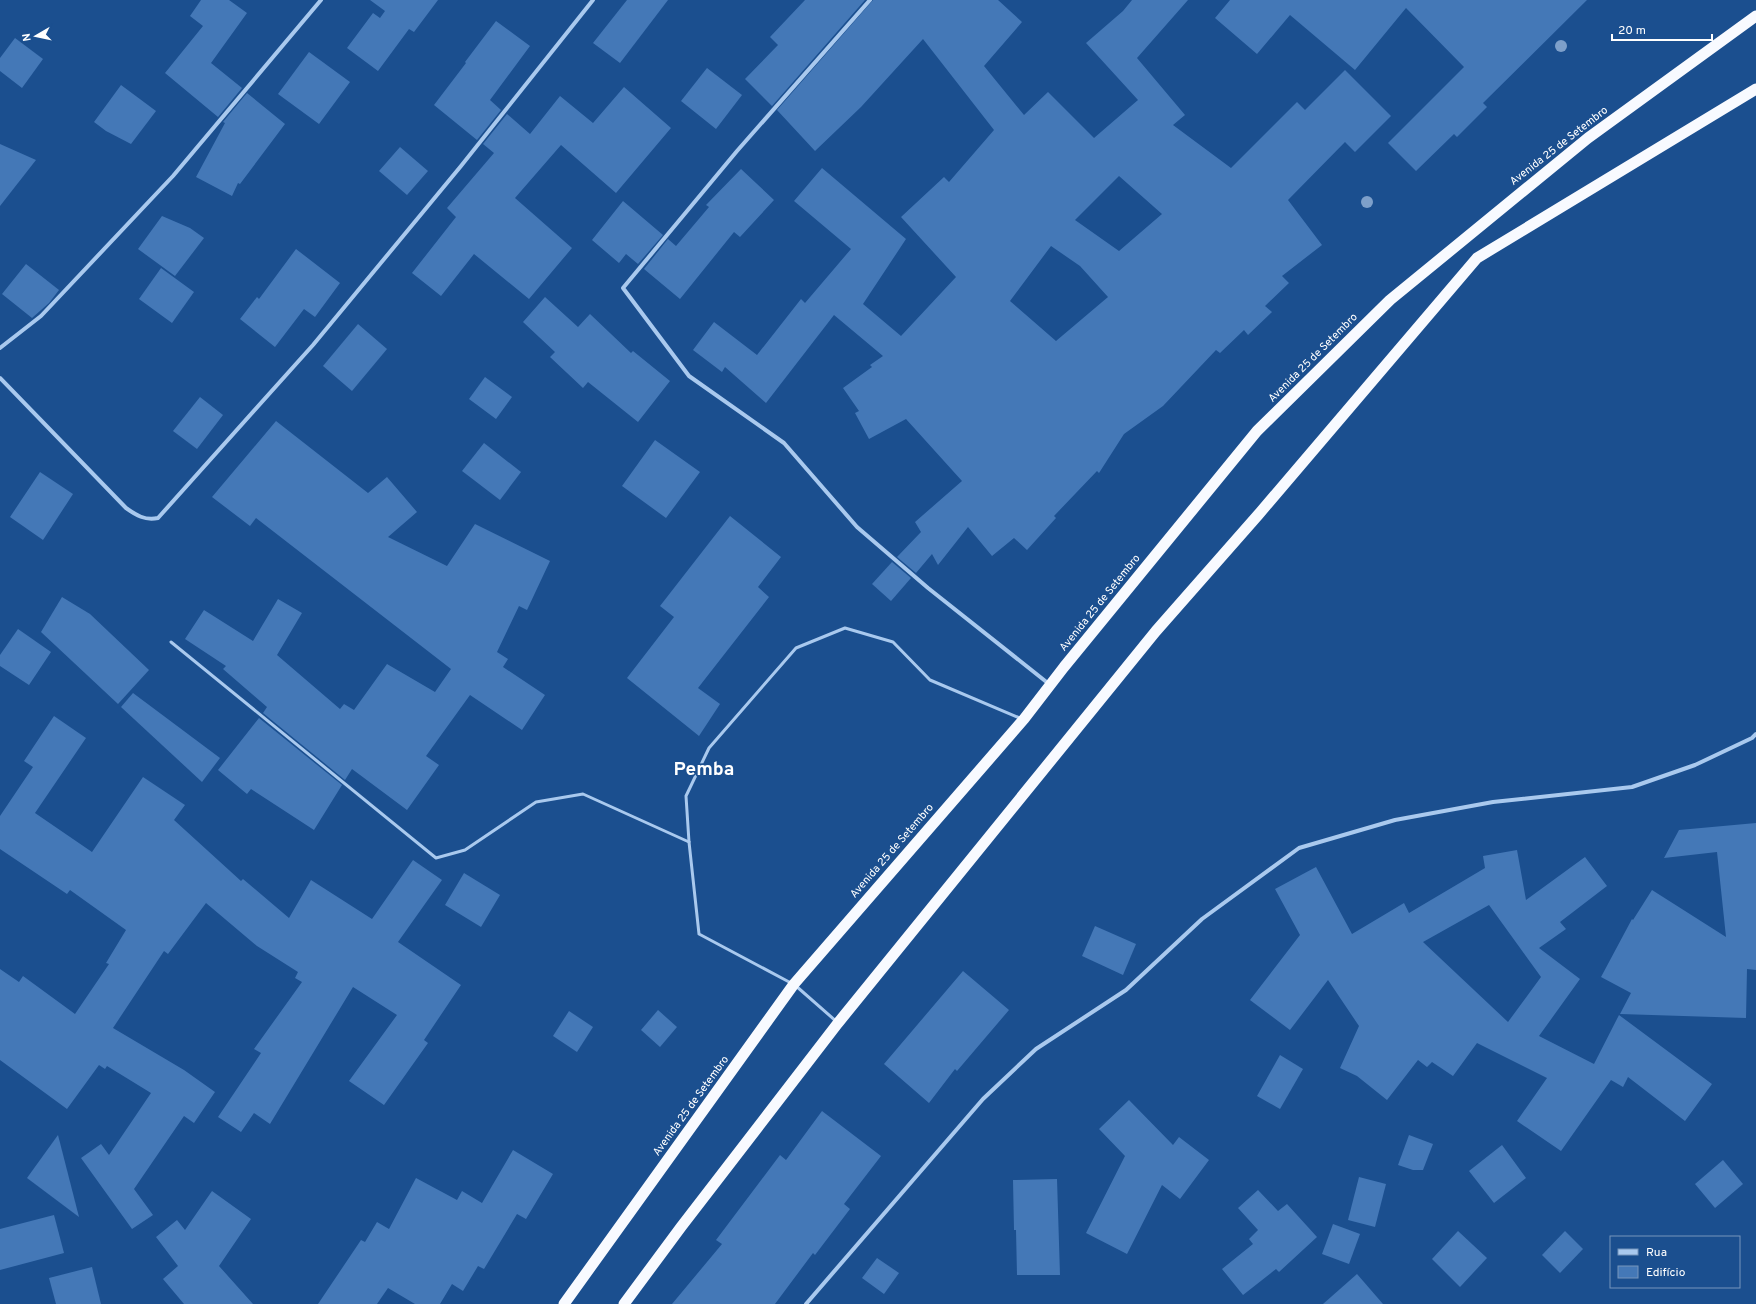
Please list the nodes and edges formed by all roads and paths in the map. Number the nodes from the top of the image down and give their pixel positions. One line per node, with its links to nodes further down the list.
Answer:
1 (321, 0): 6 (street)
2 (593, 0): 7 (street)
3 (870, 0): 9 (street)
4 (1756, 16): 9 (highway, Avenida 25 de Setembro)
5 (1756, 89): 14 (highway)
6 (0, 348)
7 (0, 378)
8 (171, 642): 12 (lane)
9 (1050, 685): 10 (highway, Avenida 25 de Setembro)
10 (1024, 719): 12 (lane); 13 (highway, Avenida 25 de Setembro)
11 (1756, 734): 17 (street)
12 (689, 842): 13 (lane)
13 (794, 984): 14 (lane); 15 (highway, Avenida 25 de Setembro)
14 (838, 1023): 16 (highway)
15 (564, 1304)
16 (624, 1304)
17 (806, 1304)

